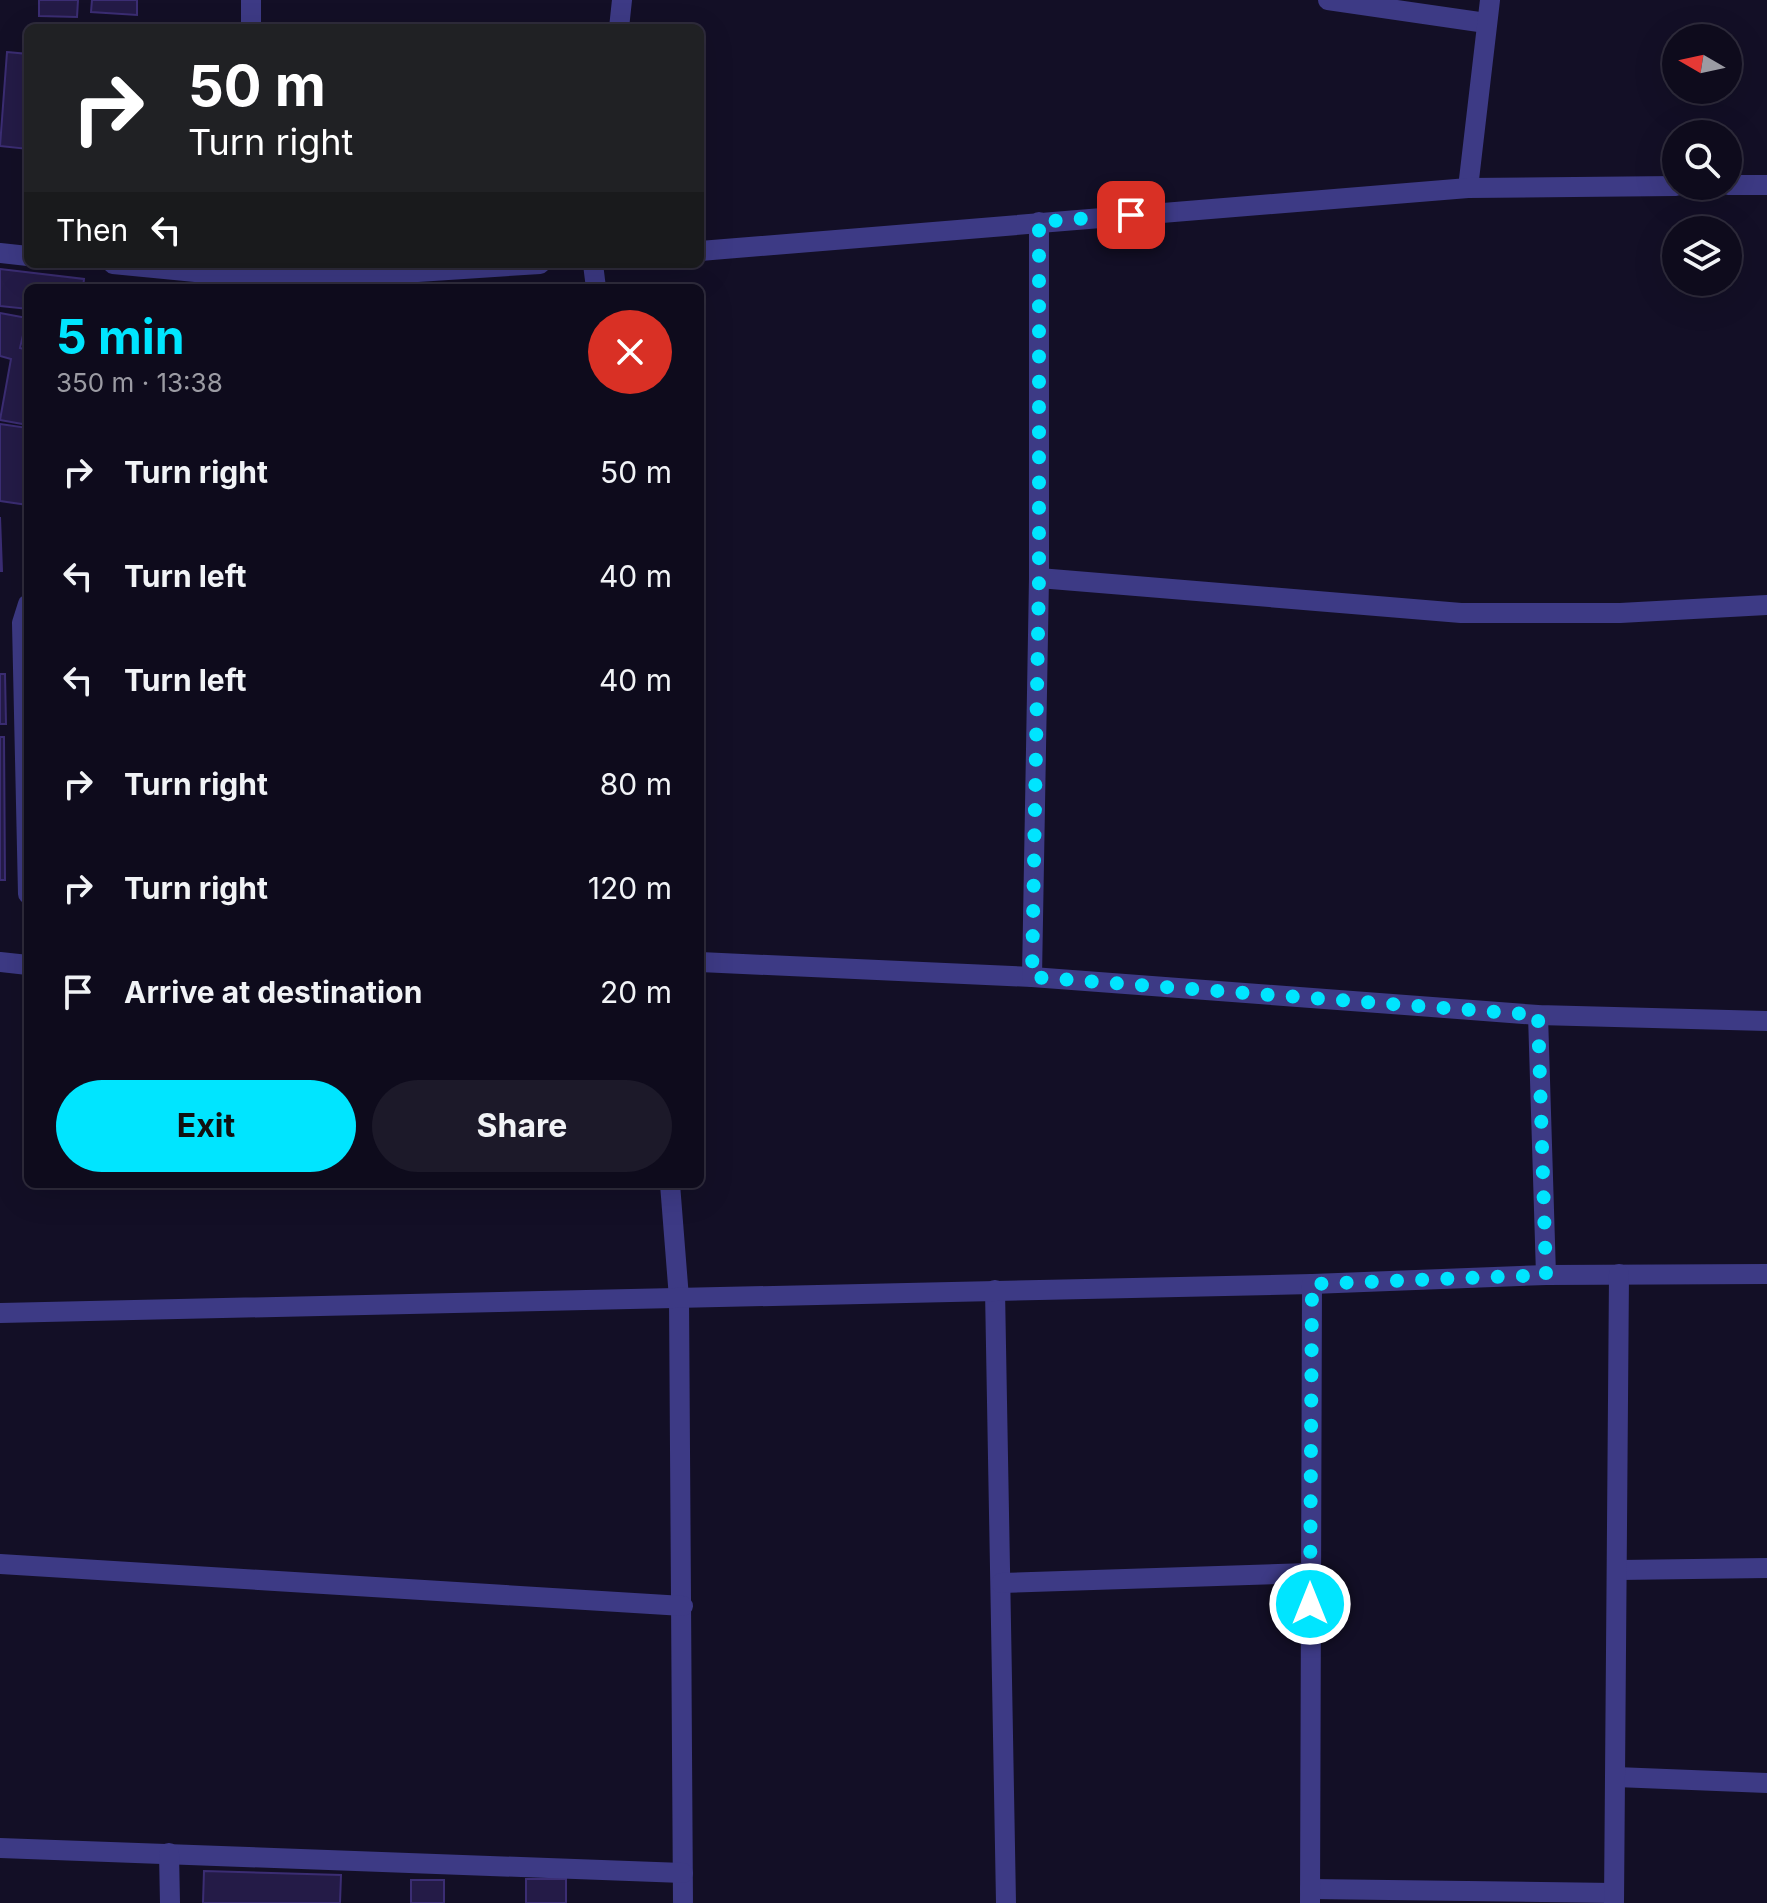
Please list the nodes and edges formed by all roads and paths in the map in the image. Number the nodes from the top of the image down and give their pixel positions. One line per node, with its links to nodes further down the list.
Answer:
1 (251, 0): 6 (street)
2 (622, 0): 7 (street)
3 (1328, 0): 5 (street)
4 (1490, 0): 5 (street)
5 (1486, 23): 11 (street)
6 (251, 24)
7 (619, 24)
8 (1742, 185): 9 (street)
9 (1767, 185)
10 (1662, 186): 11 (street)
11 (1468, 188): 12 (street)
12 (1039, 222): 13 (street); 20 (street)
13 (704, 251)
14 (0, 253): 15 (street)
15 (24, 256)
16 (202, 268): 18 (street)
17 (496, 268): 19 (street)
18 (247, 270): 19 (street)
19 (342, 282)
20 (1039, 578): 21 (street); 27 (street)
21 (1767, 605)
22 (24, 617): 23 (street)
23 (24, 713)
24 (0, 962): 26 (street)
25 (704, 962): 27 (street)
26 (24, 965)
27 (1032, 977): 28 (street)
28 (1538, 1015): 29 (street); 33 (street)
29 (1767, 1021)
30 (670, 1188): 36 (street)
31 (1619, 1274): 32 (street); 33 (street); 40 (street)
32 (1767, 1274)
33 (1546, 1275): 34 (street)
34 (1312, 1284): 35 (street); 41 (street)
35 (995, 1290): 36 (street); 42 (street)
36 (679, 1298): 37 (street); 43 (street)
37 (0, 1313)
38 (0, 1564): 43 (street)
39 (1767, 1568): 40 (street)
40 (1619, 1570): 44 (street)
41 (1310, 1573): 42 (street); 49 (street)
42 (1001, 1583): 53 (street)
43 (683, 1606): 48 (street)
44 (1616, 1777): 45 (street); 50 (street)
45 (1767, 1783)
46 (0, 1848): 47 (street)
47 (169, 1853): 48 (street); 51 (street)
48 (683, 1873): 52 (street)
49 (1310, 1896): 50 (street)
50 (1614, 1898)
51 (170, 1903)
52 (683, 1903)
53 (1006, 1903)

